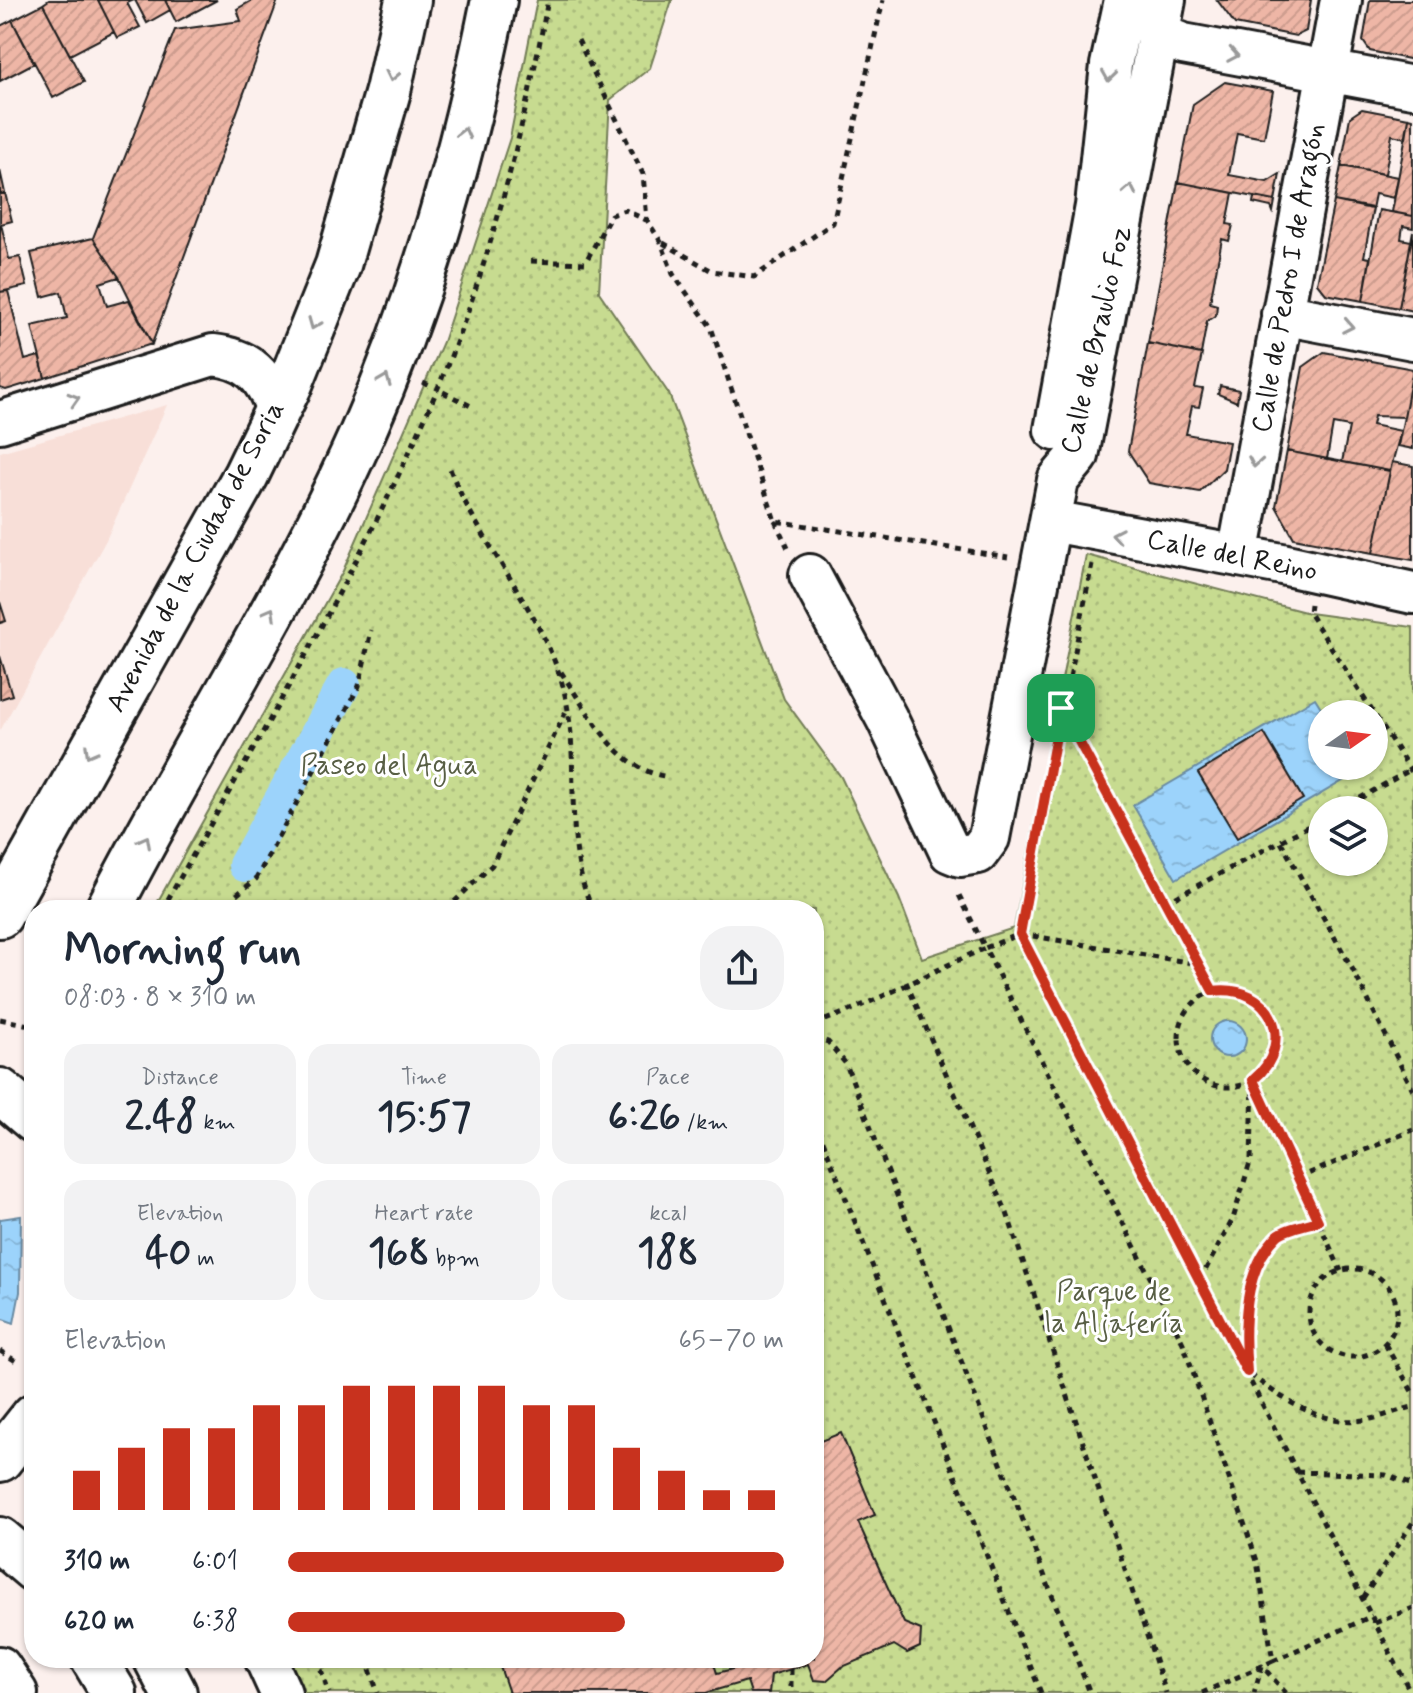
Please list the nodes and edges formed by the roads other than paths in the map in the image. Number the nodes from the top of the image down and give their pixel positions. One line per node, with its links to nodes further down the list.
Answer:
1 (408, 0): 11 (main road, Avenida de la Ciudad de Soria, one-way to 11)
2 (494, 0): 18 (main road, one-way to 2)
3 (1125, 0): 13 (street, Calle de Braulio Foz, one-way to 13)
4 (1138, 0): 6 (street)
5 (1341, 0): 7 (street, Calle de Pedro I de Aragón)
6 (1162, 17): 7 (street, one-way to 7); 13 (street, Calle de Braulio Foz, one-way to 6)
7 (1326, 71): 8 (street); 9 (street, Calle de Pedro I de Aragón)
8 (1413, 87)
9 (1282, 314): 10 (street, one-way to 10); 15 (street, Calle de Pedro I de Aragón, one-way to 15)
10 (1413, 339)
11 (277, 410): 12 (street, one-way to 11); 19 (main road, Avenida de la Ciudad de Soria, one-way to 19)
12 (0, 422)
13 (1058, 480): 14 (street)
14 (1047, 539): 15 (street, Calle del Reino, one-way to 14); 16 (street)
15 (1238, 556): 17 (street, Calle del Reino)
16 (810, 575)
17 (1413, 593)
18 (113, 900)
19 (0, 915)
20 (0, 1091): 21 (main road)
21 (24, 1111)
22 (24, 1429): 23 (main road)
23 (0, 1459)
24 (0, 1540): 25 (main road)
25 (24, 1560)
26 (0, 1667): 30 (street)
27 (99, 1668): 31 (main road)
28 (161, 1668): 32 (main road)
29 (270, 1668): 33 (street)
30 (17, 1693)
31 (114, 1693)
32 (174, 1693)
33 (281, 1693)

